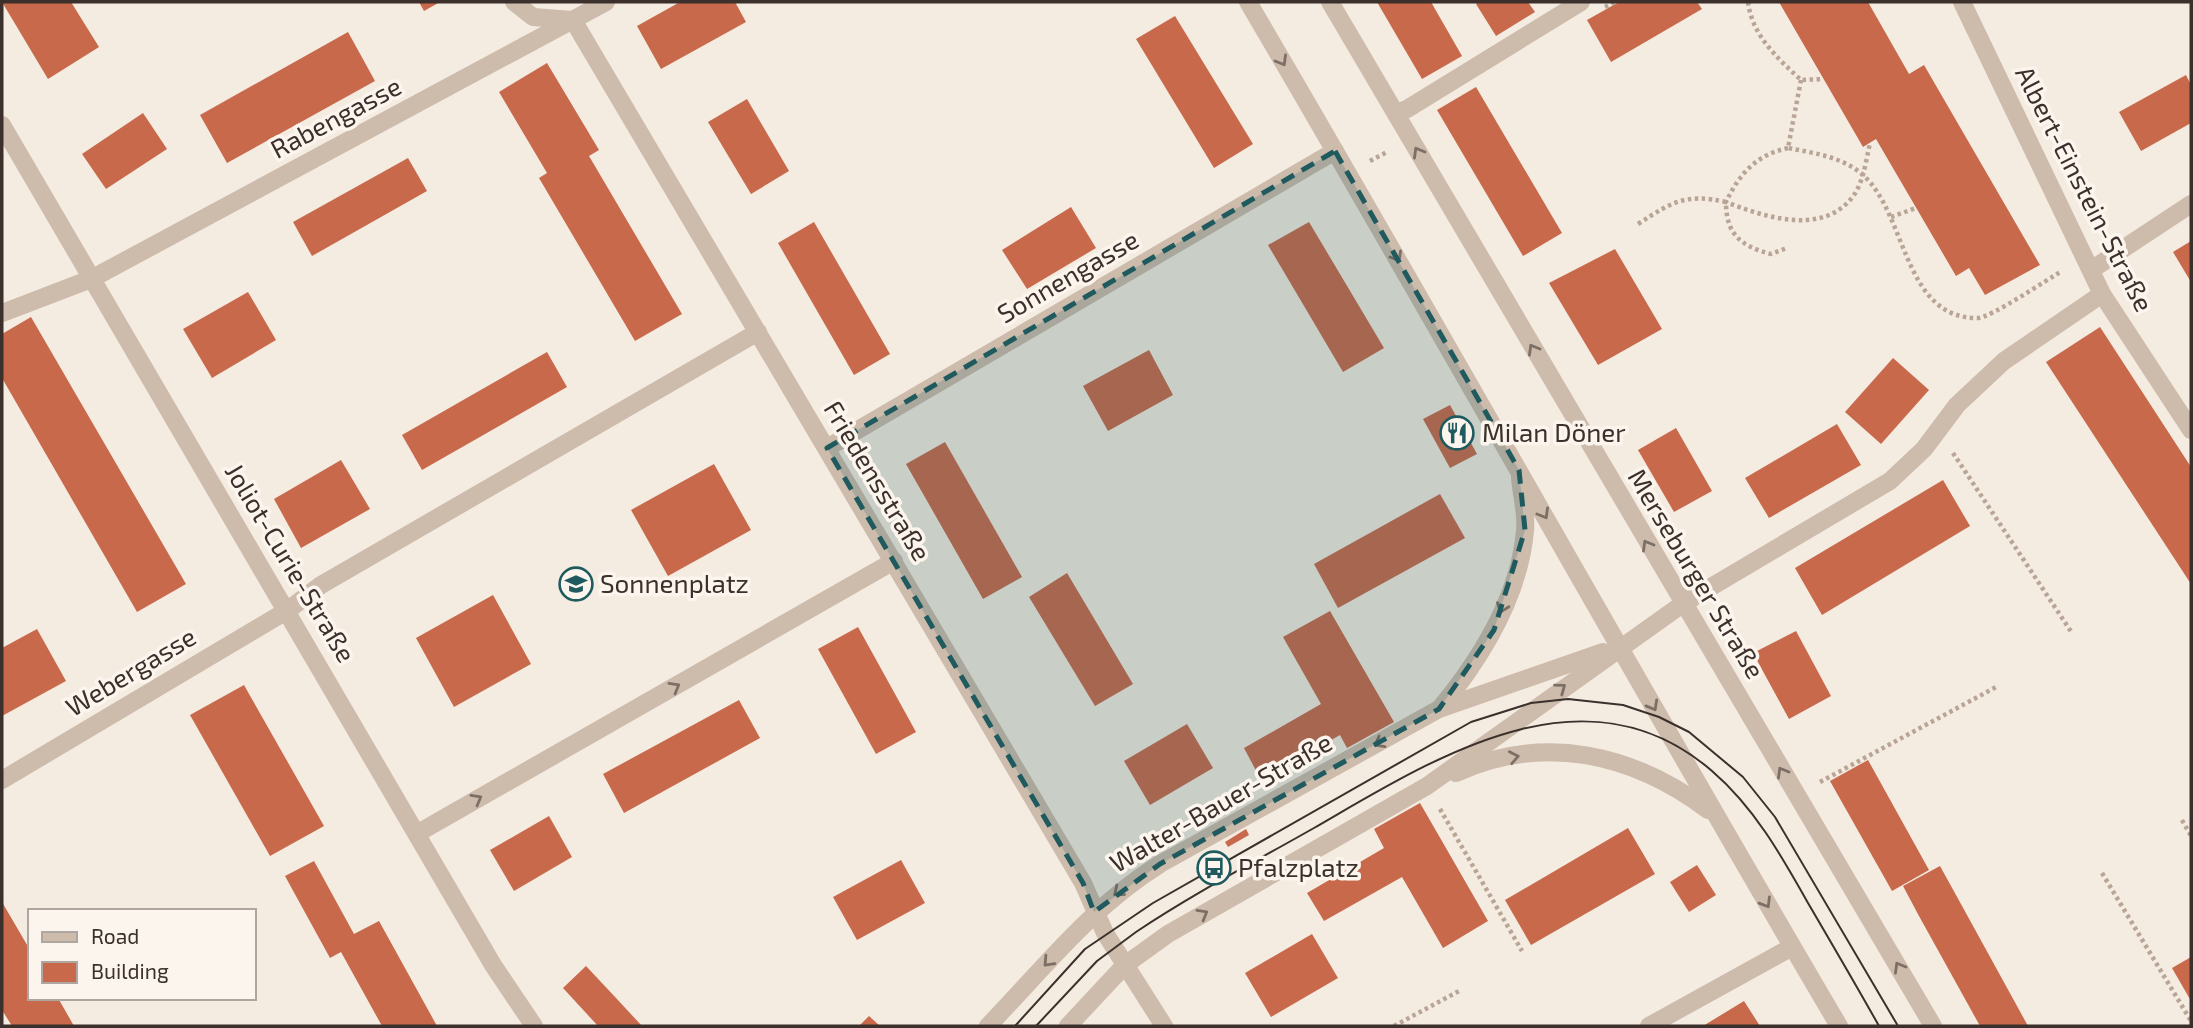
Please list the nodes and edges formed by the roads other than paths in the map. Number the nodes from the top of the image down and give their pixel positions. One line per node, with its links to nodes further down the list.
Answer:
1 (514, 2): 8 (street)
2 (578, 2): 8 (street)
3 (606, 2): 8 (street, Rabengasse)
4 (1248, 2): 11 (street, one-way to 11)
5 (1330, 2): 9 (street, Merseburger Straße)
6 (1581, 2): 9 (street)
7 (1962, 2): 13 (street, Albert-Einstein-Straße)
8 (573, 20): 14 (street, Rabengasse); 17 (street, Friedensstraße)
9 (1396, 113): 22 (street, Merseburger Straße, one-way to 9)
10 (2, 125): 14 (street, Joliot-Curie-Straße)
11 (1335, 151): 19 (street, Sonnengasse); 20 (street, one-way to 20)
12 (2191, 204): 13 (street)
13 (2088, 264): 15 (street, Albert-Einstein-Straße)
14 (91, 279): 16 (street, Rabengasse); 23 (street, Joliot-Curie-Straße)
15 (2102, 294): 18 (street, Albert-Einstein-Straße); 22 (street)
16 (2, 313)
17 (758, 332): 19 (street, Friedensstraße); 23 (street)
18 (2191, 430)
19 (827, 448): 21 (street, Friedensstraße)
20 (1519, 470): 24 (street, one-way to 24); 25 (street, one-way to 25)
21 (894, 562): 29 (street, one-way to 21); 30 (street, Friedensstraße)
22 (1684, 603): 24 (street); 39 (street, Merseburger Straße, one-way to 22)
23 (288, 610): 26 (street, Webergasse); 29 (street, Joliot-Curie-Straße)
24 (1619, 646): 25 (street); 27 (street, one-way to 24); 28 (street, one-way to 28)
25 (1439, 709): 30 (street, Walter-Bauer-Straße, one-way to 30)
26 (2, 780)
27 (1427, 786): 28 (street, one-way to 28); 32 (street, one-way to 27)
28 (1713, 814): 31 (street, one-way to 31)
29 (418, 833): 33 (street, Joliot-Curie-Straße)
30 (1094, 912): 32 (street, Friedensstraße); 34 (street, Walter-Bauer-Straße, one-way to 34)
31 (1792, 947): 37 (street); 38 (street)
32 (1125, 965): 35 (street); 36 (street, Friedensstraße)
33 (534, 1026)
34 (988, 1026)
35 (1068, 1026)
36 (1164, 1026)
37 (1649, 1026)
38 (1839, 1026)
39 (1933, 1026)

